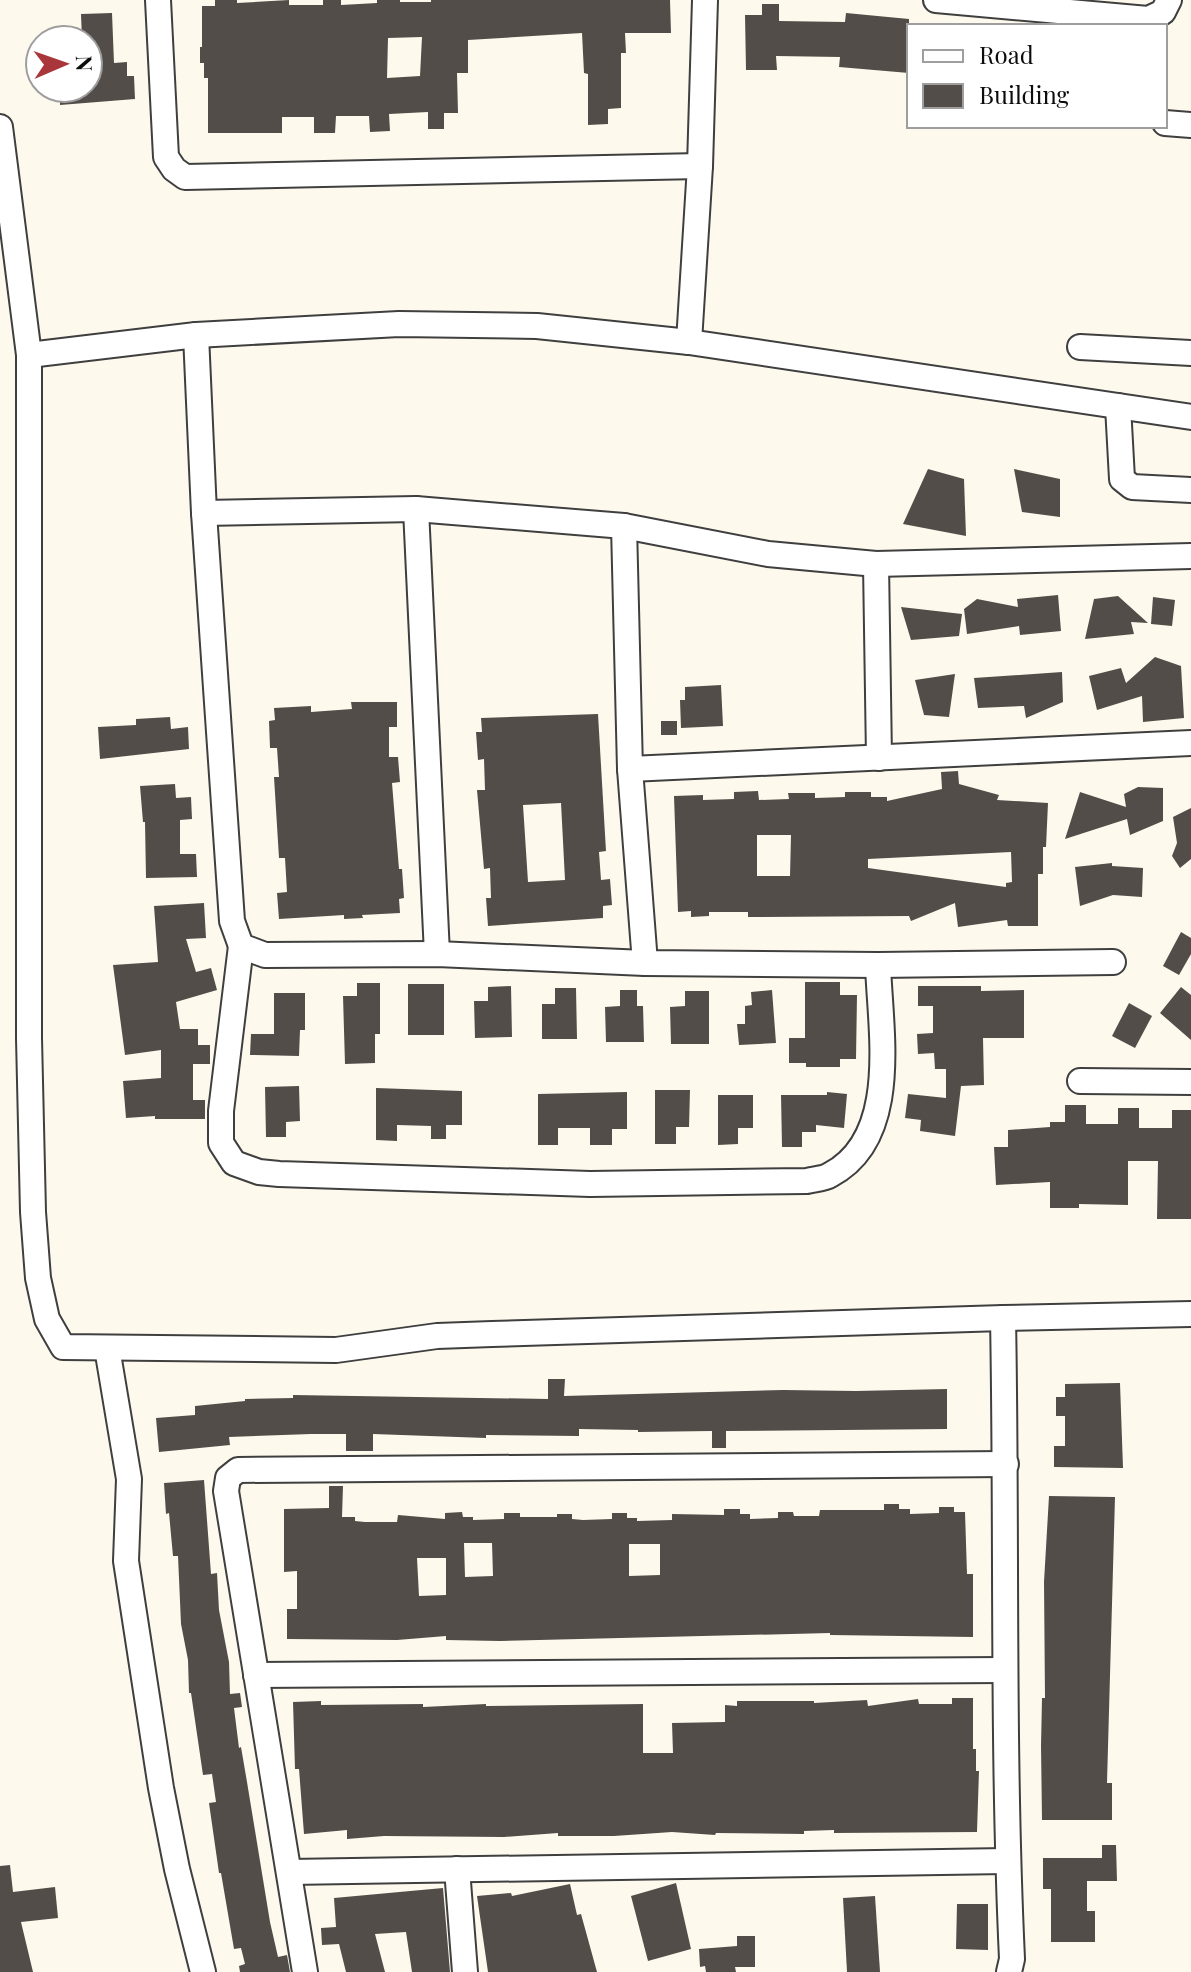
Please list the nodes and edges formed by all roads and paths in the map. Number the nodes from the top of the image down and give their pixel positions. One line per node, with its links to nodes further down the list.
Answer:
1 (158, 0): 9 (street)
2 (705, 0): 9 (street)
3 (936, 0): 5 (street)
4 (1169, 0): 5 (street)
5 (966, 1)
6 (1167, 123): 7 (street)
7 (1191, 125)
8 (0, 127): 14 (street)
9 (700, 166): 11 (street)
10 (196, 335): 11 (street); 14 (street); 19 (street)
11 (689, 342): 15 (street)
12 (1080, 347): 13 (street)
13 (1191, 353)
14 (29, 355): 35 (street)
15 (1118, 406): 16 (street); 17 (street)
16 (1191, 417)
17 (1191, 490)
18 (416, 509): 19 (street); 20 (street); 27 (street)
19 (204, 513): 26 (street)
20 (624, 526): 22 (street); 25 (street)
21 (1191, 556): 22 (street)
22 (876, 564): 24 (street)
23 (1191, 743): 24 (street)
24 (879, 758): 25 (street)
25 (630, 769): 29 (street)
26 (241, 946): 27 (street); 30 (street)
27 (437, 954): 29 (street)
28 (1113, 962): 30 (street)
29 (645, 963): 30 (street)
30 (878, 965)
31 (1080, 1081): 32 (street)
32 (1191, 1082)
33 (1191, 1314): 34 (street)
34 (1003, 1318): 35 (street); 36 (street)
35 (107, 1348): 42 (street)
36 (1006, 1464): 37 (street); 38 (street)
37 (1004, 1670): 38 (street); 39 (street)
38 (256, 1675): 41 (street)
39 (1007, 1861): 40 (street); 45 (street)
40 (457, 1869): 41 (street); 44 (street)
41 (289, 1872): 43 (street)
42 (203, 1972)
43 (305, 1972)
44 (465, 1972)
45 (1009, 1972)

